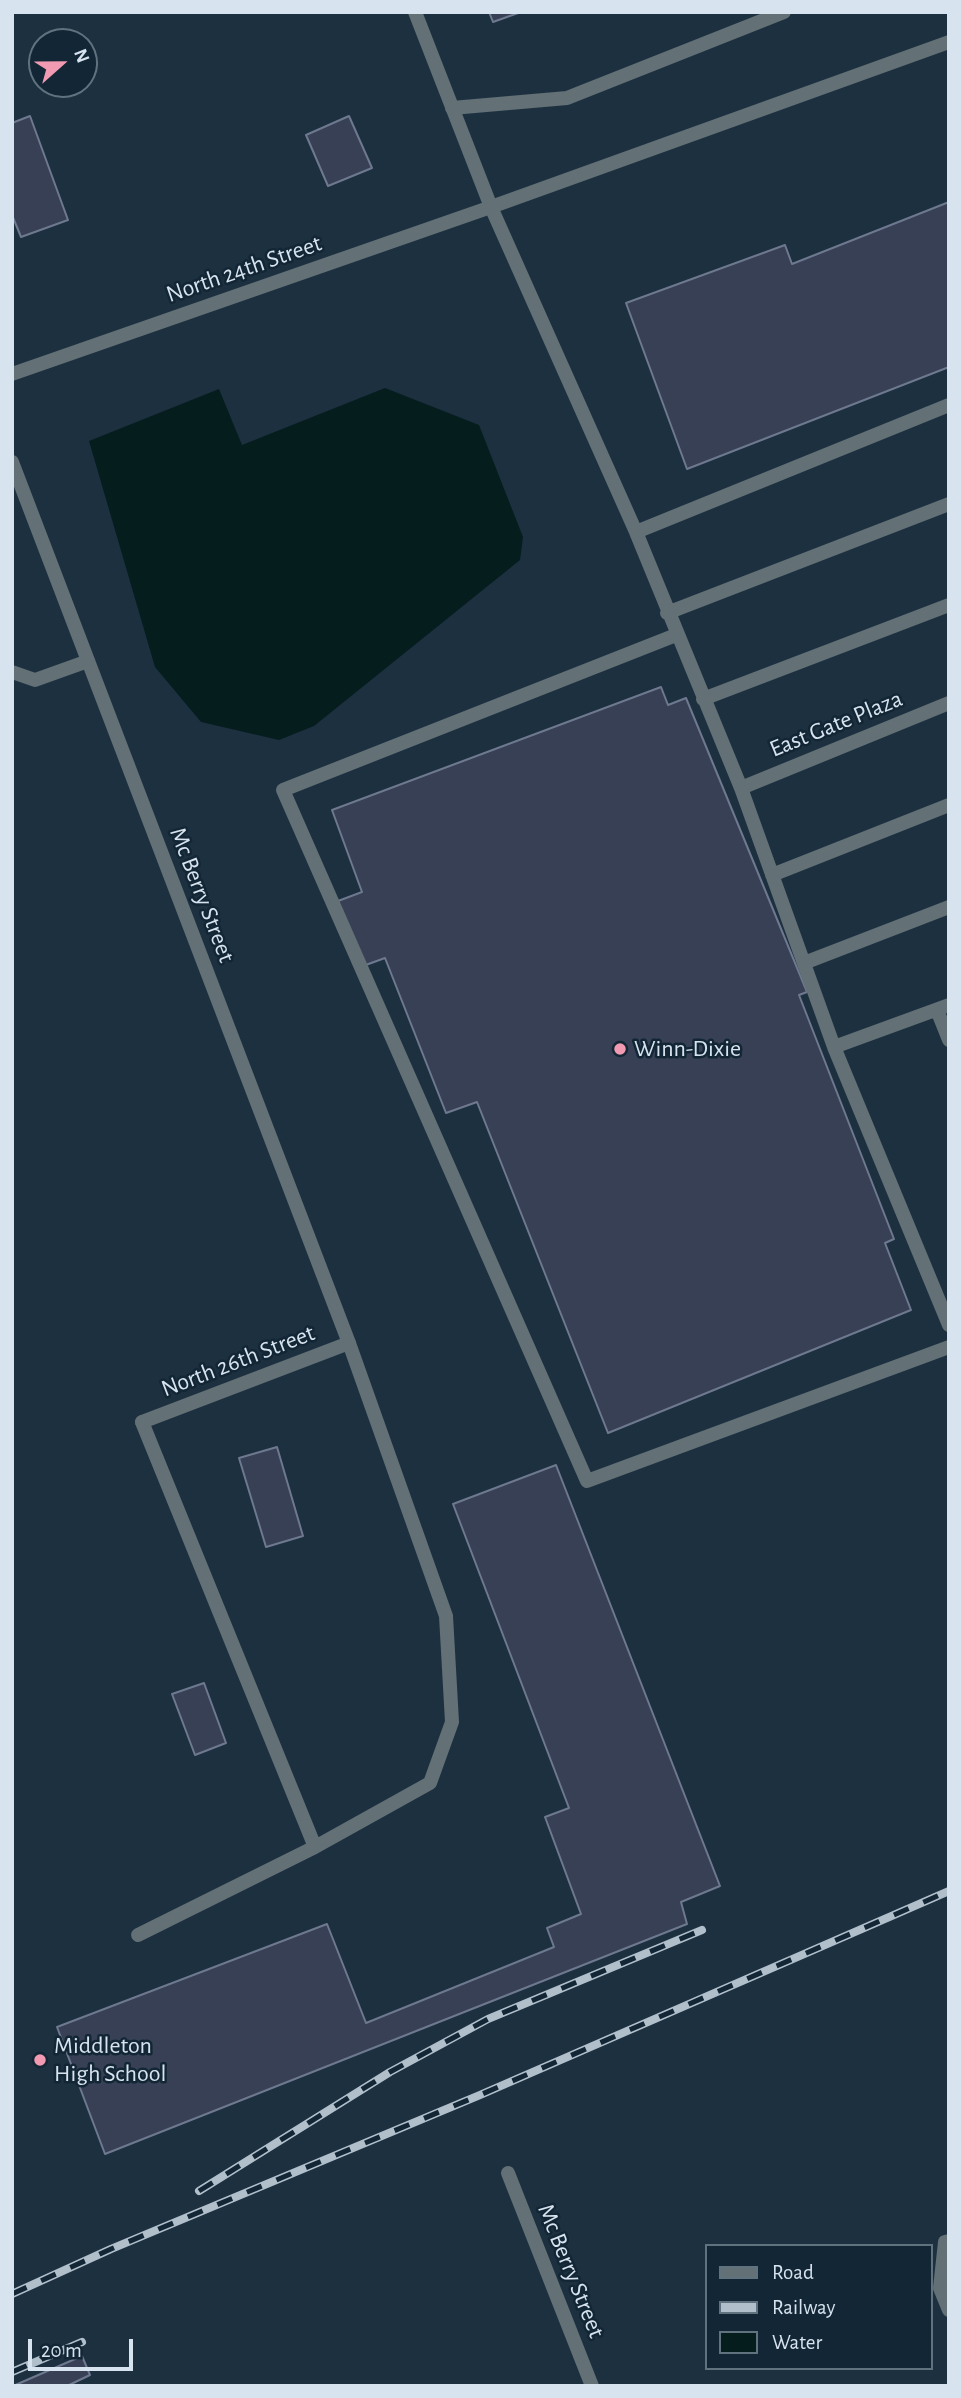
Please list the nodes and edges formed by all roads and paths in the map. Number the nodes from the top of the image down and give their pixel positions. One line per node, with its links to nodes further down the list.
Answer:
1 (415, 12): 4 (street)
2 (785, 12): 4 (street)
3 (949, 42): 5 (street, North 24th Street)
4 (452, 107): 5 (street)
5 (491, 207): 6 (street, North 24th Street); 10 (street)
6 (12, 373)
7 (949, 405): 10 (street)
8 (12, 462): 14 (street, Mc Berry Street)
9 (949, 504): 12 (street)
10 (636, 532): 12 (street)
11 (949, 605): 16 (street)
12 (667, 613): 13 (street)
13 (676, 635): 16 (street); 28 (street)
14 (88, 661): 15 (street); 27 (street, Mc Berry Street)
15 (12, 672)
16 (703, 699): 18 (street)
17 (949, 703): 18 (street, East Gate Plaza)
18 (741, 788): 20 (street)
19 (949, 804): 20 (street)
20 (772, 875): 22 (street)
21 (949, 907): 22 (street)
22 (804, 963): 25 (street)
23 (943, 1007): 24 (street); 25 (street)
24 (949, 1040)
25 (834, 1047): 26 (street)
26 (949, 1325)
27 (349, 1343): 29 (street, Mc Berry Street); 29 (street, North 26th Street)
28 (949, 1347)
29 (315, 1847): 30 (street, Mc Berry Street)
30 (138, 1935)
31 (508, 2173): 34 (street, Mc Berry Street)
32 (949, 2241): 33 (street)
33 (949, 2310)
34 (592, 2386)

